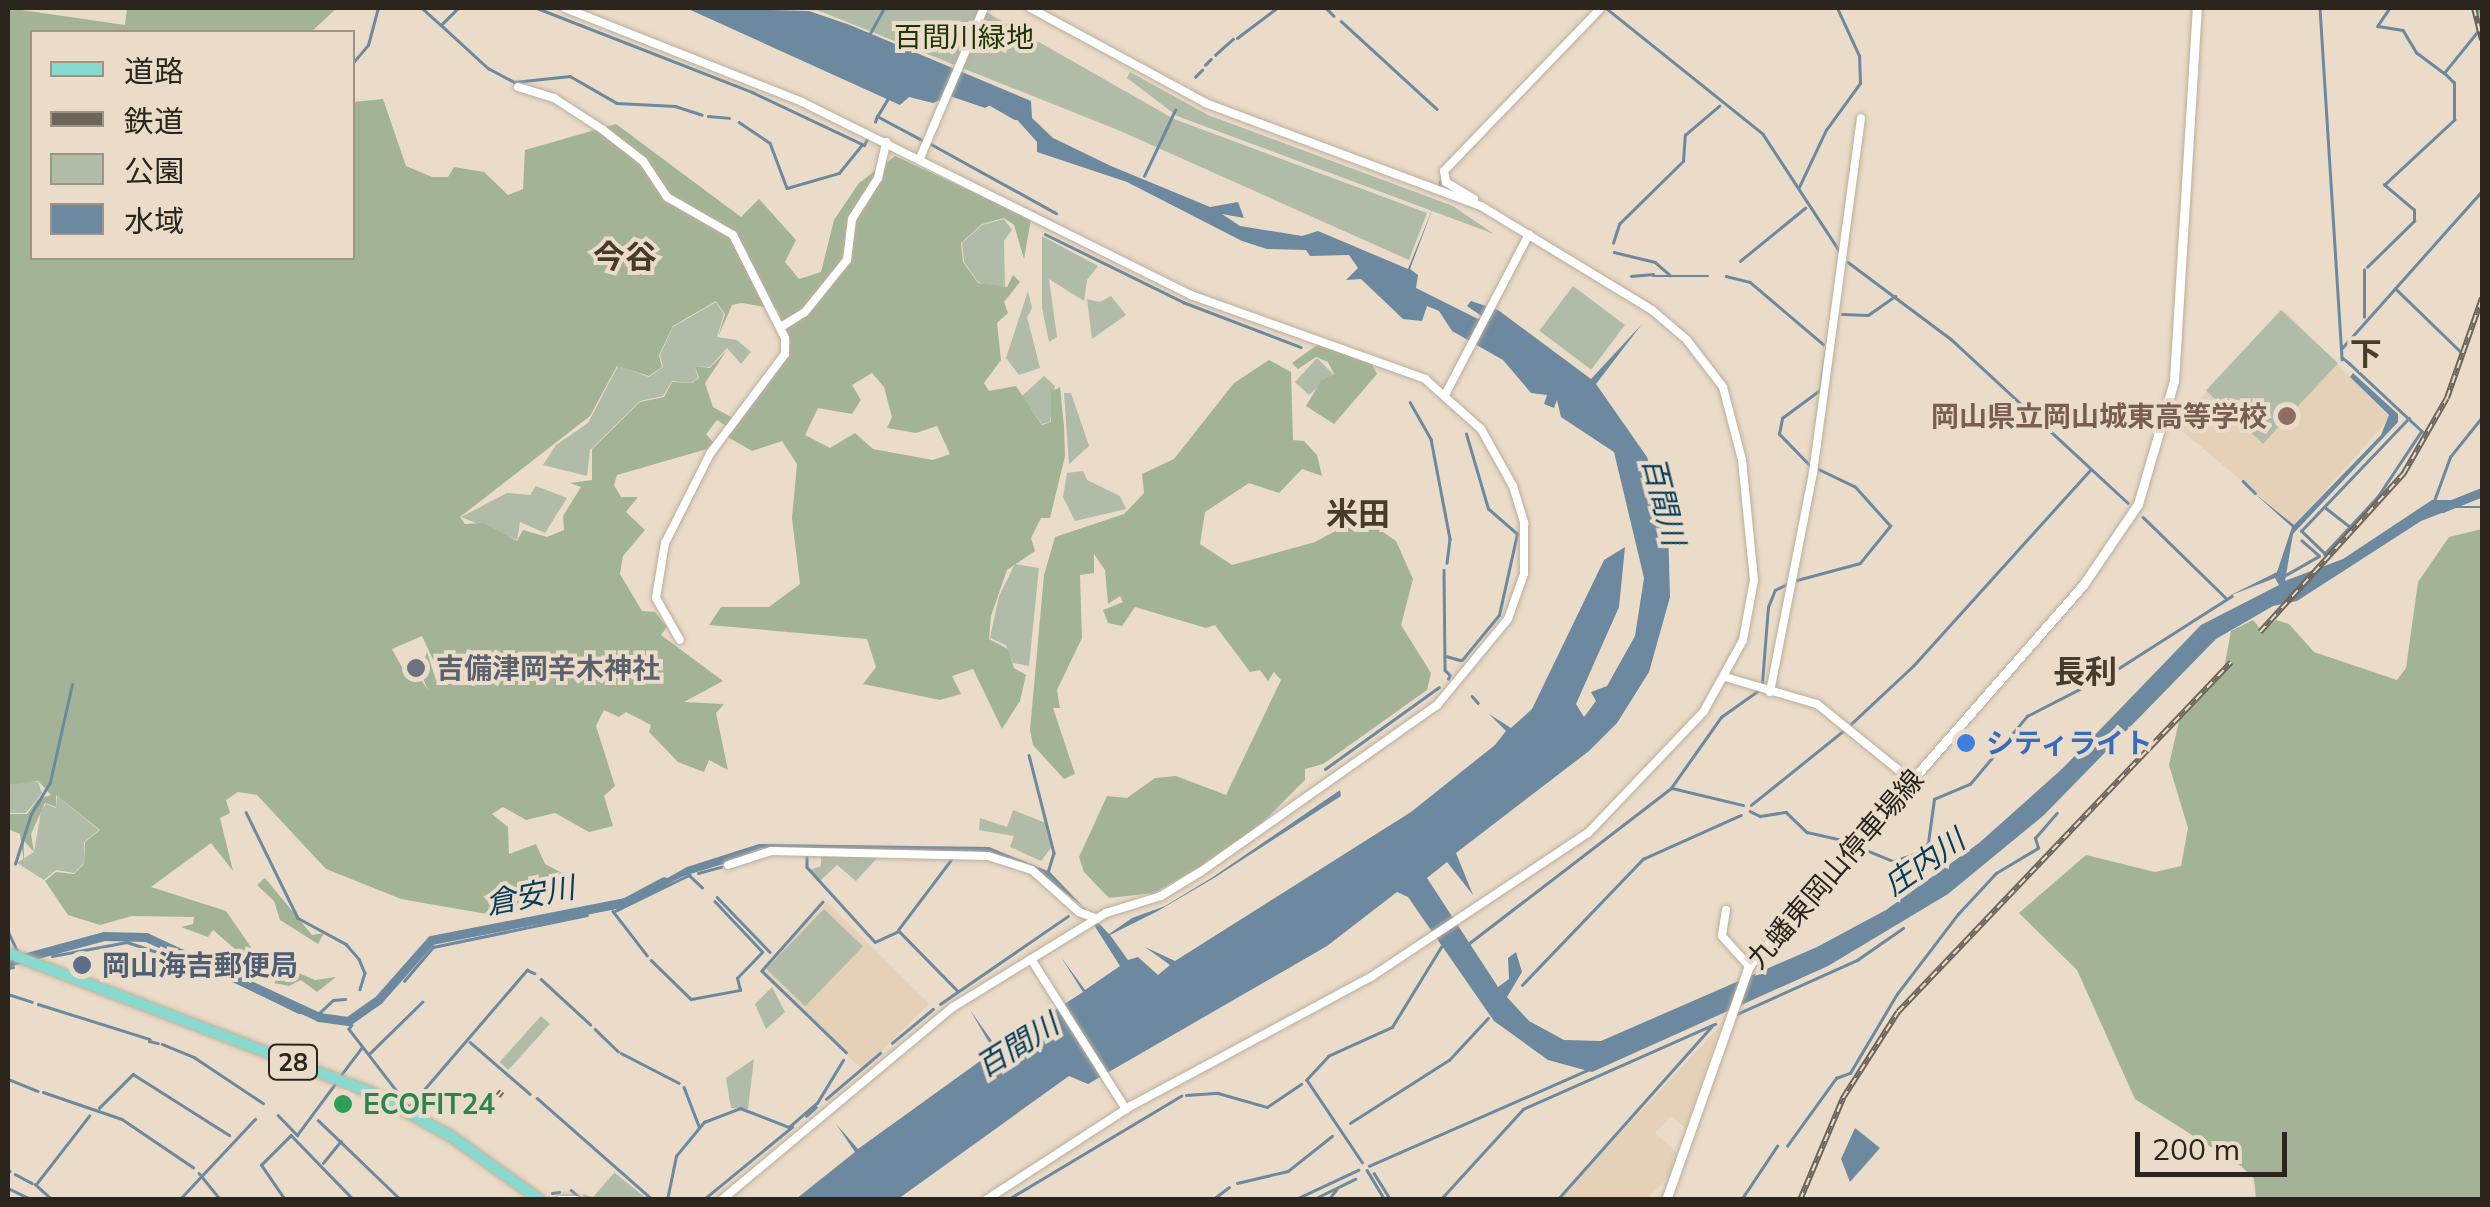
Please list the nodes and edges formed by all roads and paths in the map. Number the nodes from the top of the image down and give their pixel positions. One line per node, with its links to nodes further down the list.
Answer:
1 (565, 8): 8 (street)
2 (984, 8): 9 (street)
3 (1030, 8): 10 (street)
4 (1601, 8): 10 (street)
5 (2197, 8): 17 (main road, 九蟠東岡山停車場線)
6 (518, 88): 12 (street)
7 (1861, 118): 16 (street)
8 (886, 142): 9 (street); 12 (street)
9 (920, 158): 13 (street)
10 (1481, 206): 11 (street)
11 (1528, 238): 13 (street); 15 (street)
12 (781, 327): 14 (street)
13 (1448, 390): 20 (street)
14 (680, 640)
15 (1725, 677): 16 (street); 24 (street)
16 (1763, 690): 17 (street)
17 (1911, 780): 23 (main road, 九蟠東岡山停車場線)
18 (728, 865): 20 (street)
19 (1726, 910): 23 (street)
20 (1097, 919): 22 (street)
21 (8, 953): 25 (main road, 28)
22 (1033, 963): 24 (street); 28 (street)
23 (1748, 966): 30 (main road, 九蟠東岡山停車場線)
24 (1123, 1105): 29 (street)
25 (540, 1200)
26 (560, 1200): 27 (street)
27 (576, 1200)
28 (721, 1200)
29 (986, 1200)
30 (1666, 1200)

